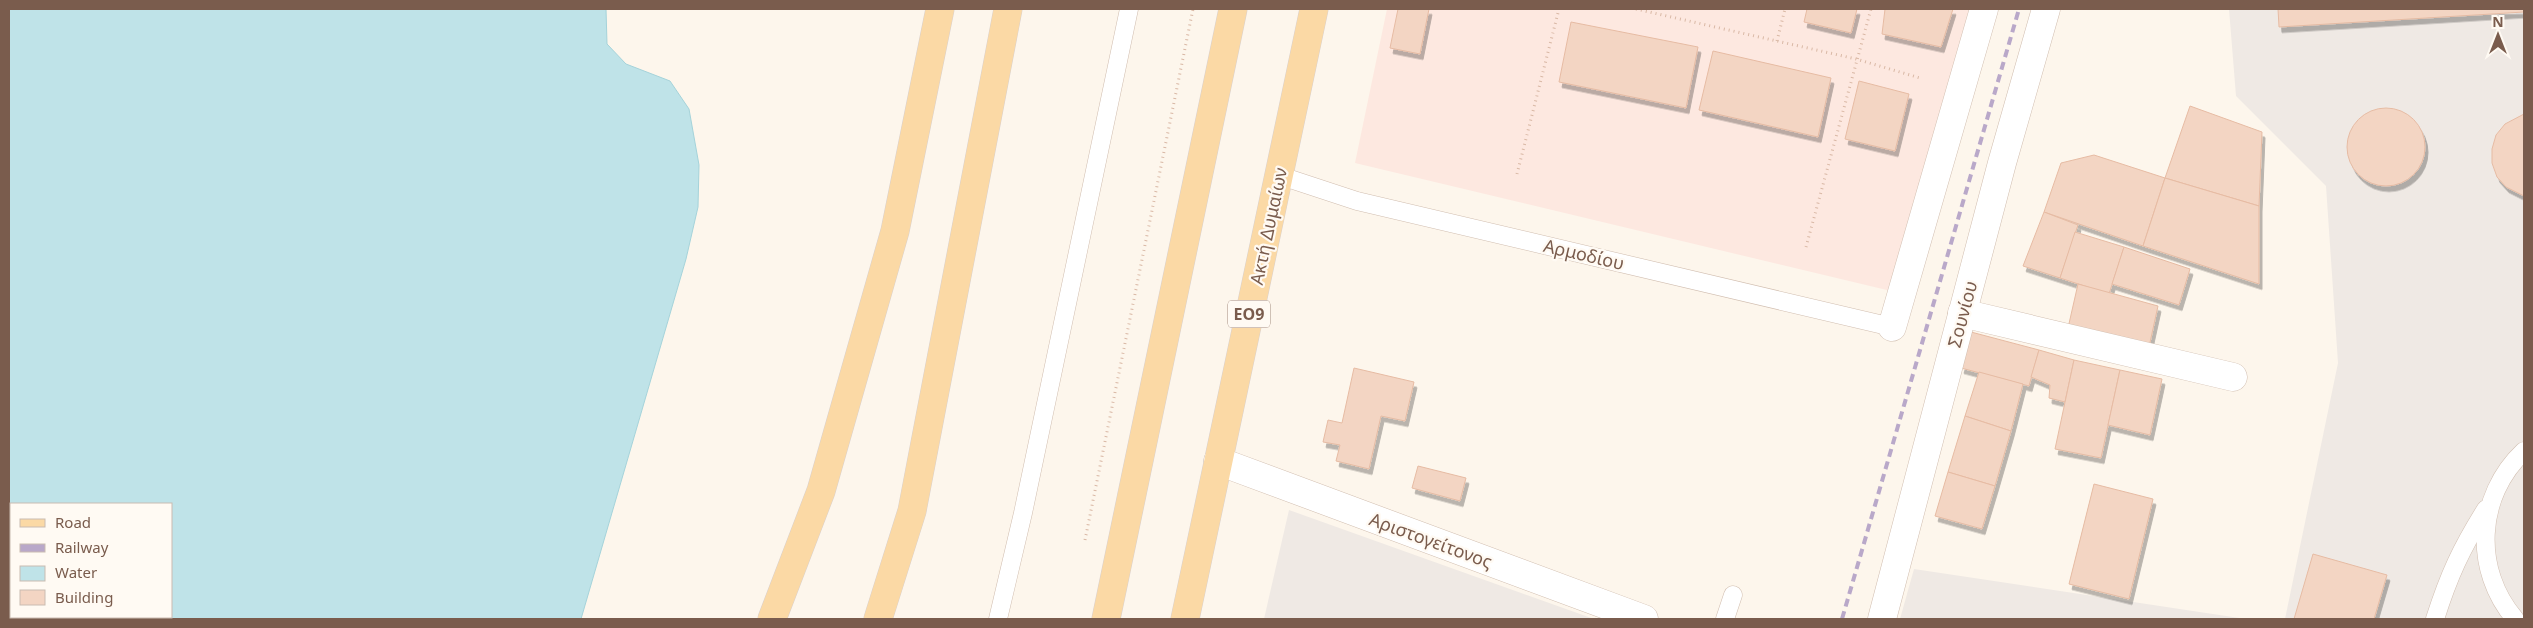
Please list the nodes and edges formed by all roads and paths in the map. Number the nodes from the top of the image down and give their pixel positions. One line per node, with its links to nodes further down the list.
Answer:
1 (940, 9): 27 (main road)
2 (1008, 9): 28 (main road)
3 (1129, 9): 29 (lane)
4 (1193, 9): 25 (path)
5 (1232, 9): 30 (main road)
6 (1314, 9): 17 (main road, Ακτή Δυμαίων / ΕΟ9)
7 (1559, 9): 16 (path)
8 (1636, 9): 13 (path)
9 (1784, 9): 13 (path)
10 (1871, 9): 14 (path)
11 (1984, 9): 20 (street)
12 (2046, 9): 19 (street, Σουνίου)
13 (1777, 41): 14 (path)
14 (1856, 59): 15 (path); 18 (path)
15 (1920, 78)
16 (1517, 174)
17 (1278, 176): 20 (lane, Αρμοδίου); 23 (main road, Ακτή Δυμαίων / ΕΟ9)
18 (1806, 247)
19 (1962, 313): 21 (street); 34 (street, Σουνίου)
20 (1892, 327)
21 (2233, 377)
22 (2524, 451): 24 (lane)
23 (1218, 460): 31 (main road, Ακτή Δυμαίων / ΕΟ9); 32 (street, Αριστογείτονος)
24 (2490, 503): 35 (lane); 36 (lane)
25 (1084, 545)
26 (1733, 596): 33 (lane)
27 (772, 619)
28 (878, 619)
29 (998, 619)
30 (1106, 619)
31 (1185, 619)
32 (1644, 619)
33 (1725, 619)
34 (1882, 619)
35 (2435, 619)
36 (2515, 619)

